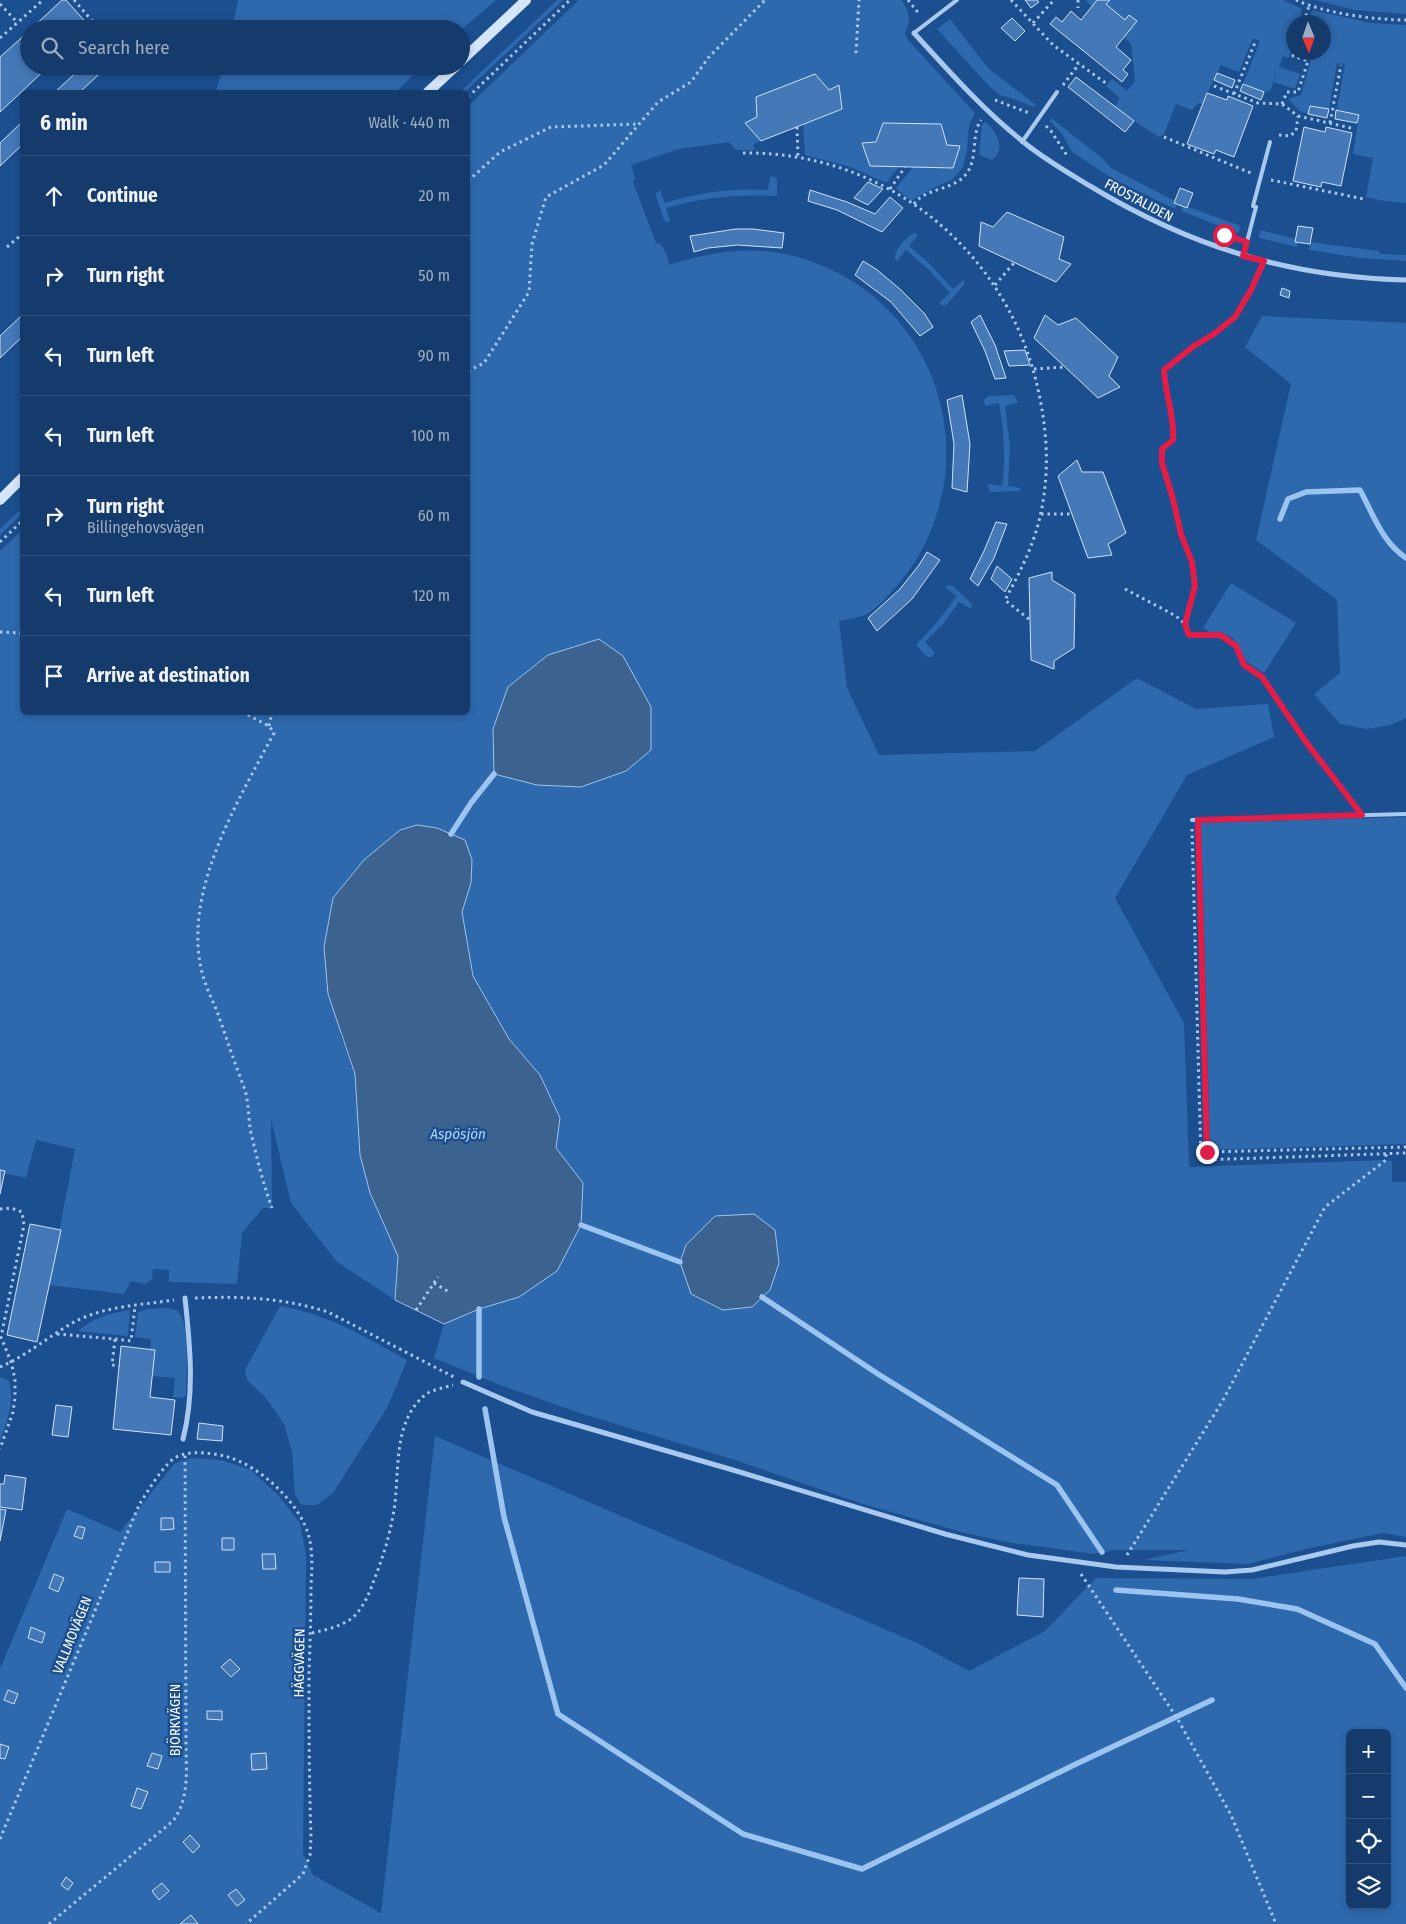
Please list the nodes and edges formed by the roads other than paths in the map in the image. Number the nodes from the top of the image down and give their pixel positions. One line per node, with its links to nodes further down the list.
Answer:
1 (526, 0): 4 (main road)
2 (957, 0): 3 (lane)
3 (914, 33): 8 (street, FROSTALIDEN)
4 (470, 53)
5 (446, 75): 6 (main road)
6 (430, 90)
7 (1057, 92): 8 (lane)
8 (1022, 142): 10 (street, FROSTALIDEN)
9 (1270, 142): 10 (lane)
10 (1243, 256): 11 (street, FROSTALIDEN)
11 (1406, 280)
12 (20, 480): 13 (main road)
13 (0, 500)
14 (1406, 814): 15 (lane)
15 (1192, 820)
16 (186, 1298): 18 (street)
17 (463, 1382): 19 (street)
18 (182, 1439)
19 (1406, 1545)

